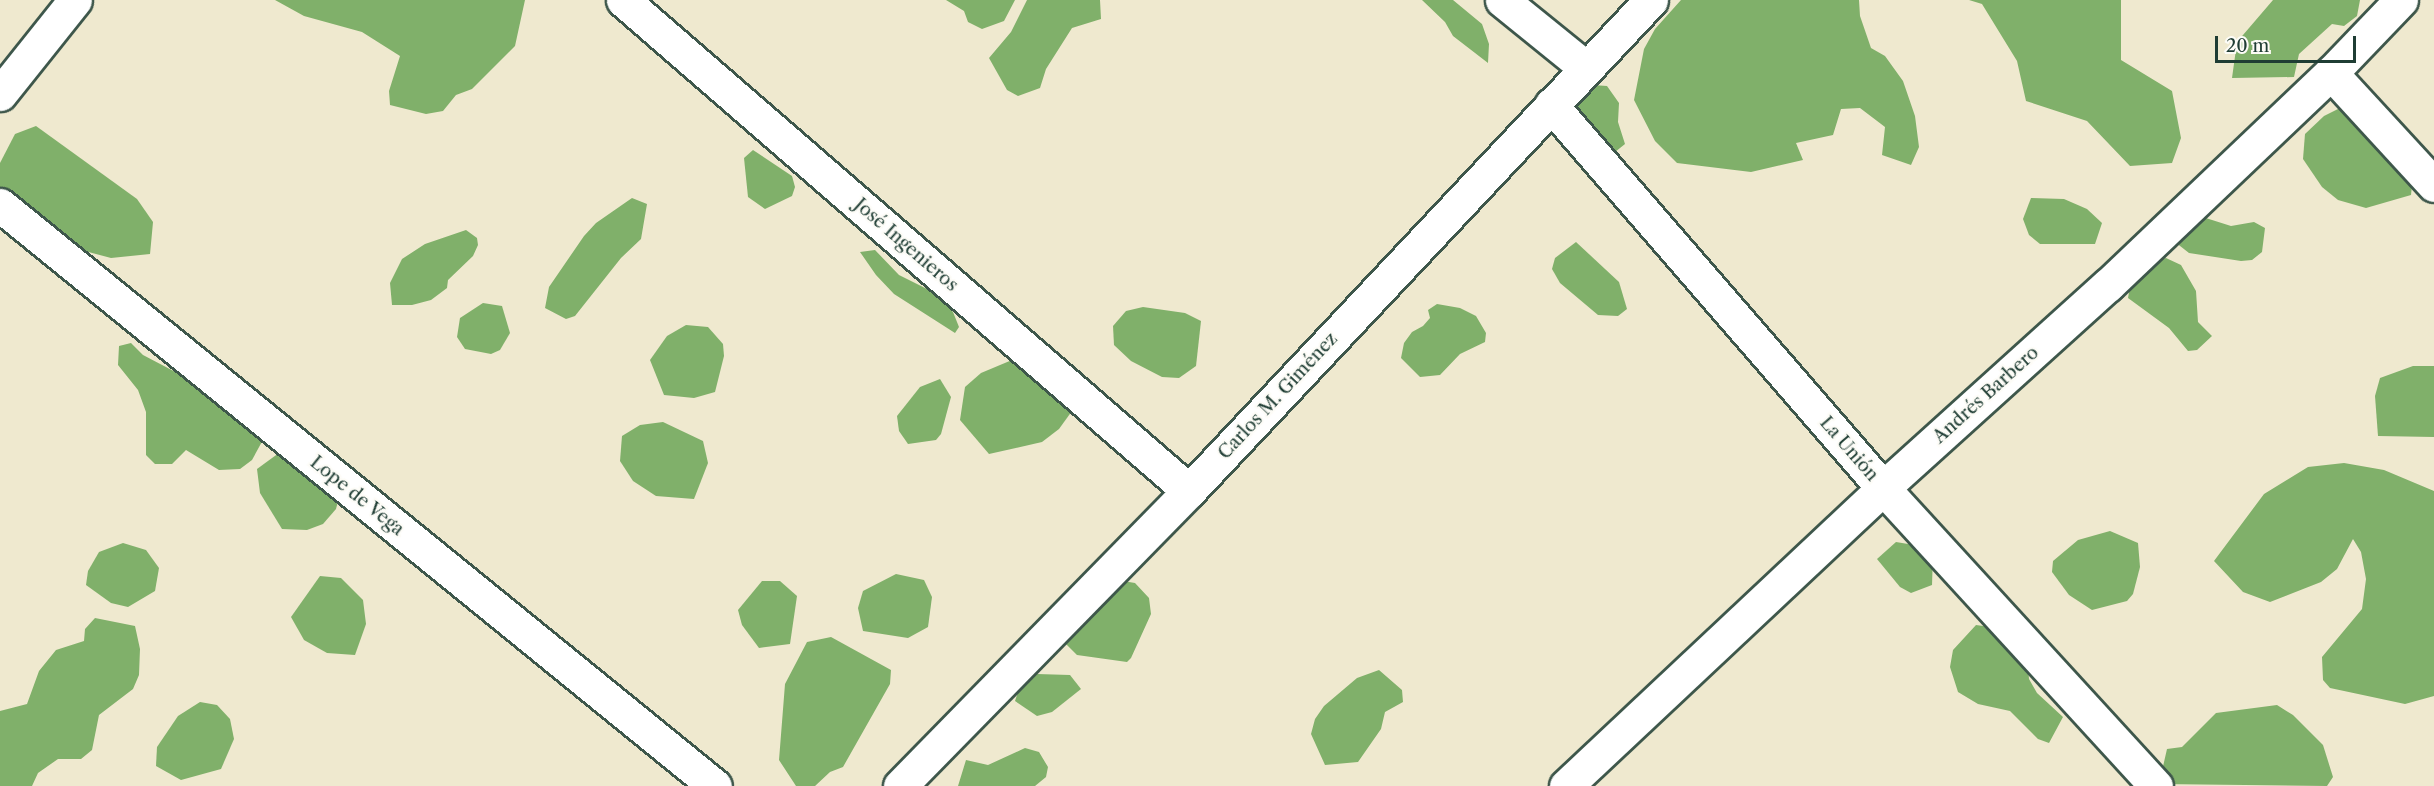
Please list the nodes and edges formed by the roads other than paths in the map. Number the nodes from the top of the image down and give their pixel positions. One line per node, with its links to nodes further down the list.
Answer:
1 (75, 0): 8 (street)
2 (623, 0): 13 (street, José Ingenieros)
3 (1502, 0): 6 (street)
4 (1651, 0): 6 (street, Carlos M. Giménez)
5 (2402, 0): 7 (street, Andrés Barbero)
6 (1586, 68): 9 (street, Carlos M. Giménez)
7 (2331, 73): 10 (street); 12 (street, Andrés Barbero)
8 (0, 94)
9 (1551, 105): 12 (street, La Unión); 13 (street, Carlos M. Giménez)
10 (2434, 185)
11 (0, 205): 14 (street, Lope de Vega)
12 (1883, 488): 16 (street, Andrés Barbero); 17 (street, La Unión)
13 (1189, 491): 15 (street, Carlos M. Giménez)
14 (715, 786)
15 (900, 786)
16 (1566, 786)
17 (2156, 786)

